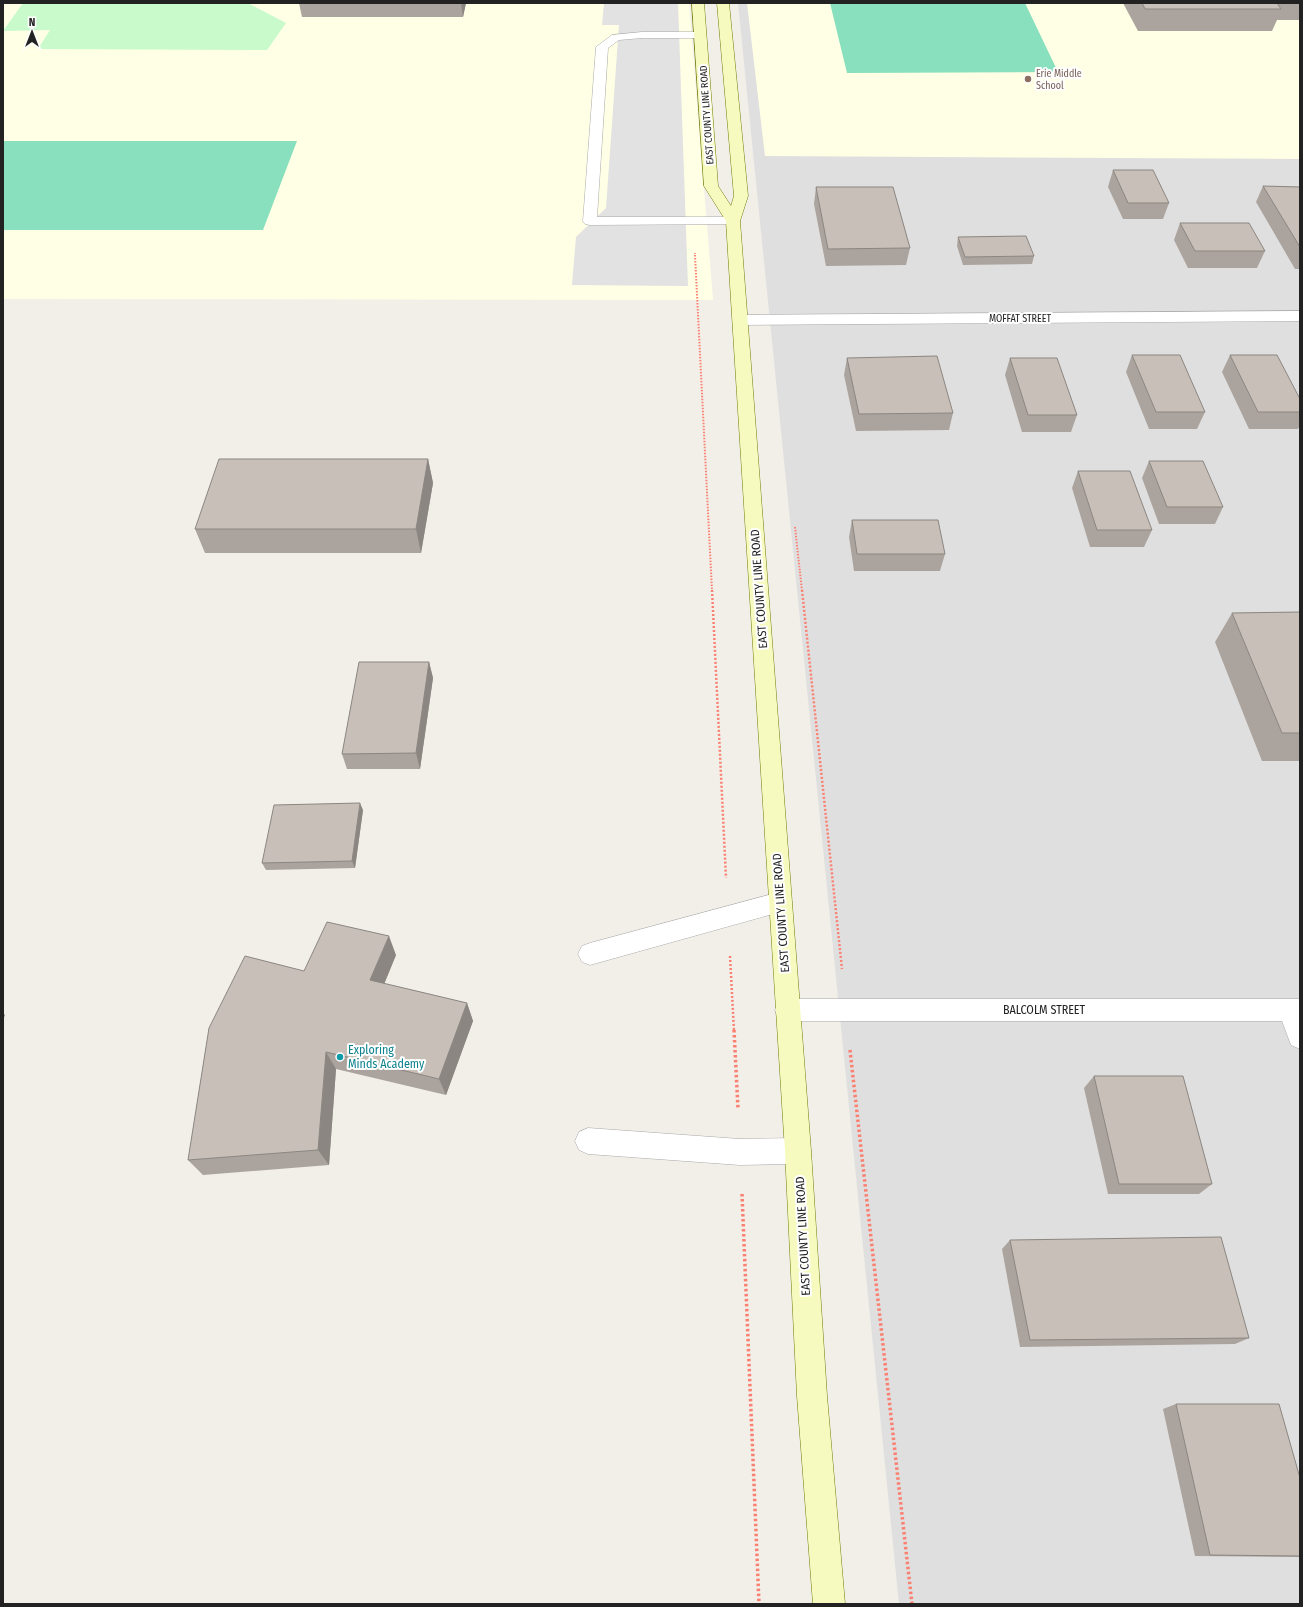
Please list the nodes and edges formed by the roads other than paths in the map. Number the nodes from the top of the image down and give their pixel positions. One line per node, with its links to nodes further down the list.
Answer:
1 (698, 3): 3 (main road, EAST COUNTY LINE ROAD)
2 (722, 3): 4 (main road, EAST COUNTY LINE ROAD)
3 (700, 35): 4 (main road, EAST COUNTY LINE ROAD); 4 (street)
4 (733, 221): 6 (main road, EAST COUNTY LINE ROAD)
5 (1300, 316): 6 (street, MOFFAT STREET)
6 (741, 320): 7 (main road, EAST COUNTY LINE ROAD)
7 (780, 902): 8 (street); 9 (main road, EAST COUNTY LINE ROAD)
8 (590, 954)
9 (787, 1010): 10 (street, BALCOLM STREET); 13 (main road, EAST COUNTY LINE ROAD)
10 (1295, 1010): 11 (street)
11 (1300, 1037)
12 (588, 1141): 13 (street)
13 (798, 1151): 14 (main road, EAST COUNTY LINE ROAD)
14 (829, 1604)

